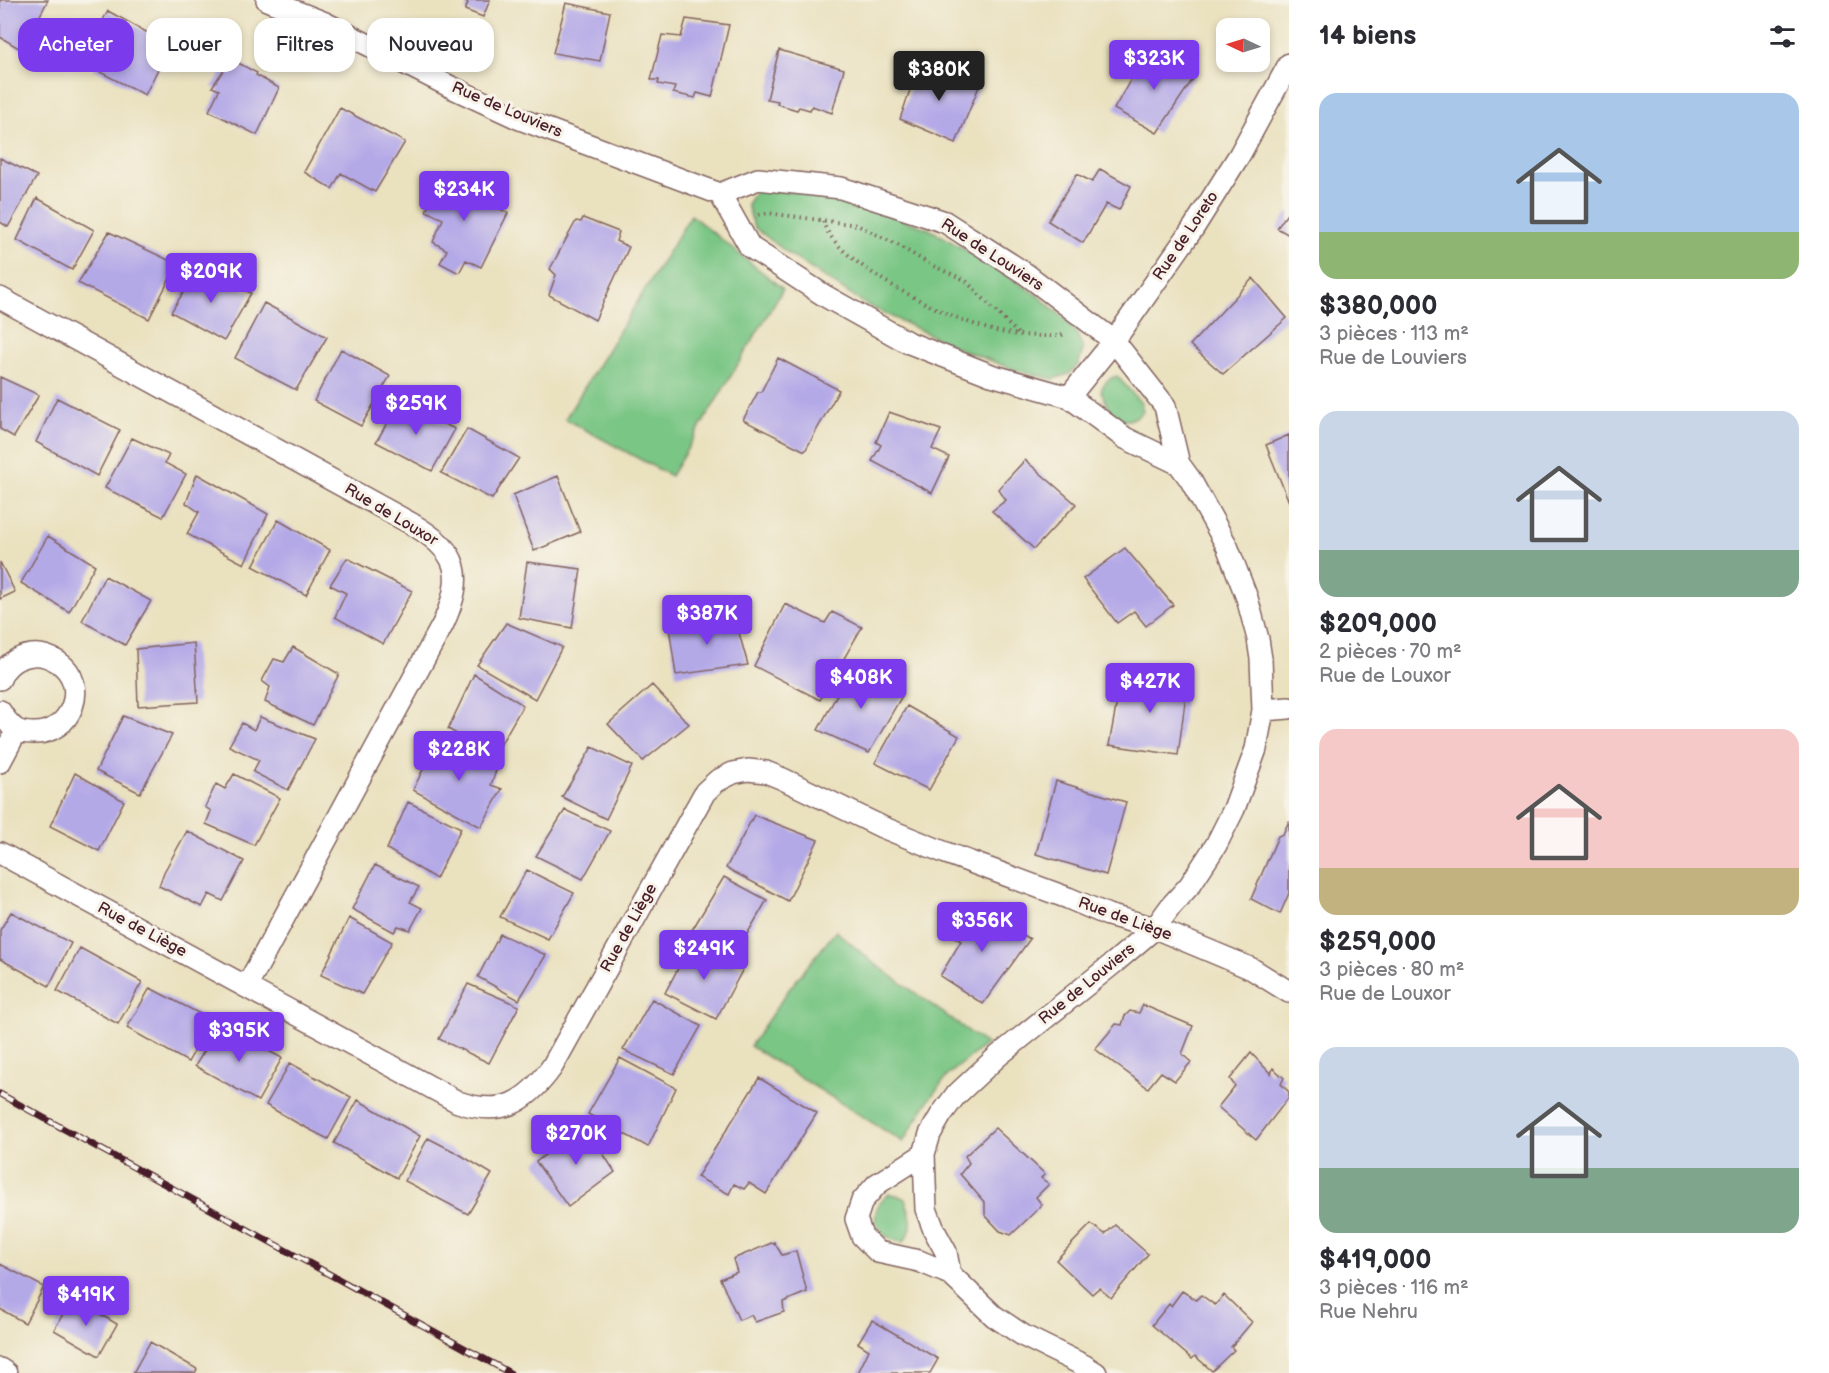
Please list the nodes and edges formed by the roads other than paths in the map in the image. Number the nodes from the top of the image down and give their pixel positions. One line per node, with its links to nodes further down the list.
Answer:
1 (267, 0): 3 (street, Rue de Louviers)
2 (1289, 64): 5 (street, Rue de Loreto)
3 (720, 194): 5 (street, Rue de Louviers); 6 (street)
4 (0, 298): 16 (street, Rue de Louxor)
5 (1114, 341): 6 (street, Rue de Loreto); 7 (street, Rue de Louviers)
6 (1069, 397): 7 (street)
7 (1179, 464): 10 (street, Rue de Louviers)
8 (0, 679): 12 (street)
9 (1289, 708): 10 (street)
10 (1263, 710): 15 (street, Rue de Louviers)
11 (0, 711): 12 (street)
12 (17, 730): 13 (street)
13 (0, 762)
14 (0, 853): 16 (street, Rue de Liège)
15 (1155, 928): 16 (street, Rue de Liège); 17 (street, Rue de Liège); 18 (street, Rue de Louviers)
16 (247, 986)
17 (1289, 992)
18 (924, 1154): 19 (street, Rue de Louviers); 19 (street)
19 (950, 1274): 22 (street)
20 (0, 1370): 21 (street)
21 (6, 1373)
22 (1096, 1373)

